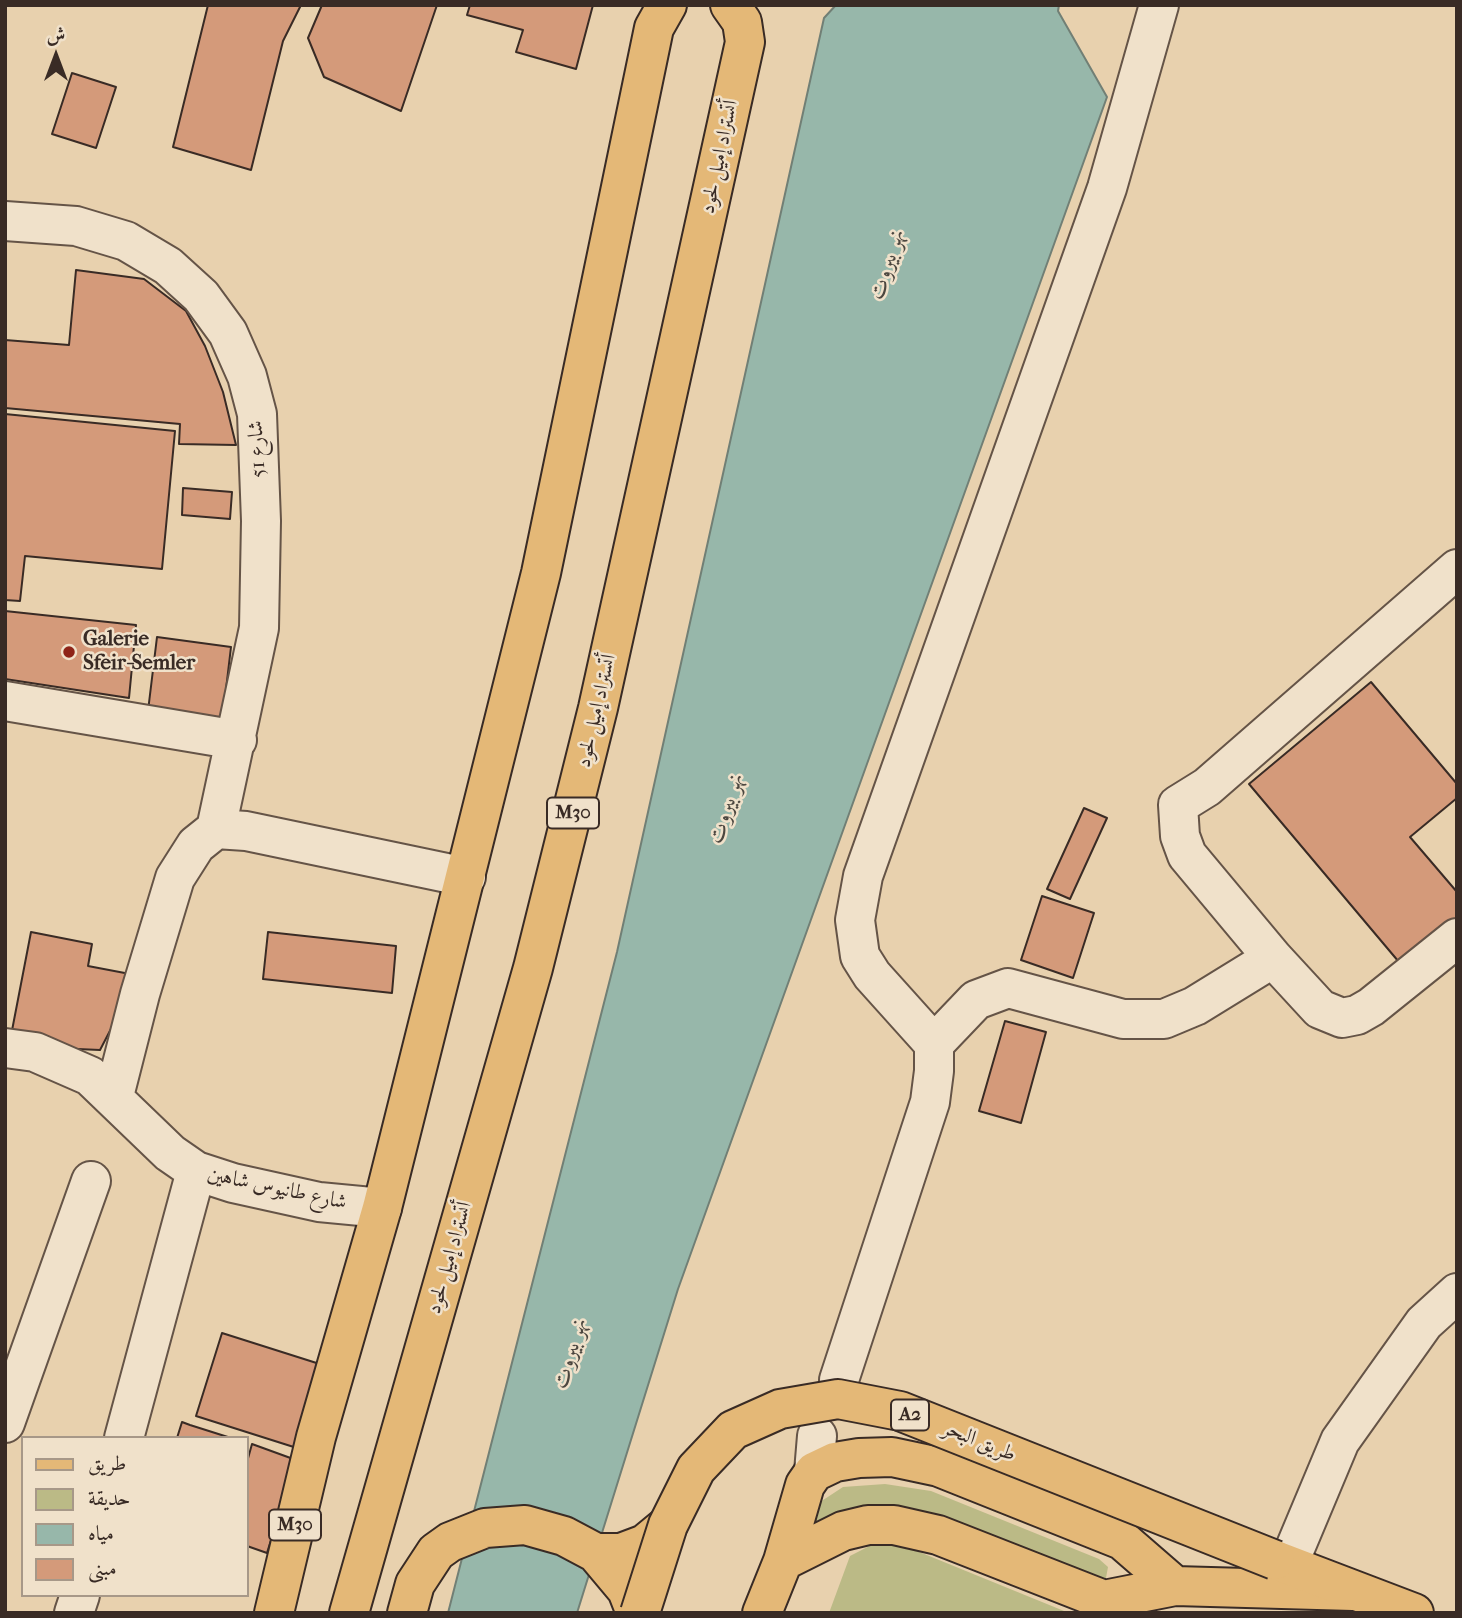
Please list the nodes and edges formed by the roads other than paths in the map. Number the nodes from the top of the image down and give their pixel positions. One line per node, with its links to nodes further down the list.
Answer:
1 (1159, 5): 12 (street)
2 (740, 11): 32 (main road, أتستراد إميل لحود / M30)
3 (658, 13): 9 (main road, M30)
4 (5, 221): 7 (street, شارع 51)
5 (1457, 569): 11 (street)
6 (5, 701): 7 (street)
7 (237, 740): 8 (street, شارع 51)
8 (216, 828): 9 (street); 14 (street)
9 (466, 877): 17 (main road, M30)
10 (1457, 938): 11 (street)
11 (1273, 958): 12 (street)
12 (934, 1044): 19 (street)
13 (5, 1048): 14 (street, شارع طانيوس شاهين)
14 (114, 1096): 15 (street, شارع طانيوس شاهين)
15 (196, 1171): 17 (street, شارع طانيوس شاهين); 21 (street)
16 (92, 1181): 20 (street)
17 (382, 1208): 22 (main road, M30)
18 (1457, 1293): 26 (street)
19 (839, 1380)
20 (5, 1423)
21 (125, 1436)
22 (316, 1437): 30 (main road); 31 (main road, M30)
23 (668, 1525): 24 (main road, A2); 26 (main road, طريق البحر / A2, bridge); 34 (main road, طريق البحر / A2, bridge)
24 (596, 1553): 33 (main road, A2); 34 (main road, A2)
25 (783, 1561): 27 (main road); 29 (main road); 35 (main road)
26 (1282, 1562): 28 (main road, طريق البحر / A2)
27 (1175, 1586): 28 (main road); 29 (main road)
28 (1360, 1591): 36 (main road, طريق البحر / A2)
29 (1121, 1607)
30 (246, 1613)
31 (274, 1613)
32 (349, 1613)
33 (407, 1613)
34 (638, 1613)
35 (762, 1613)
36 (1414, 1613)

